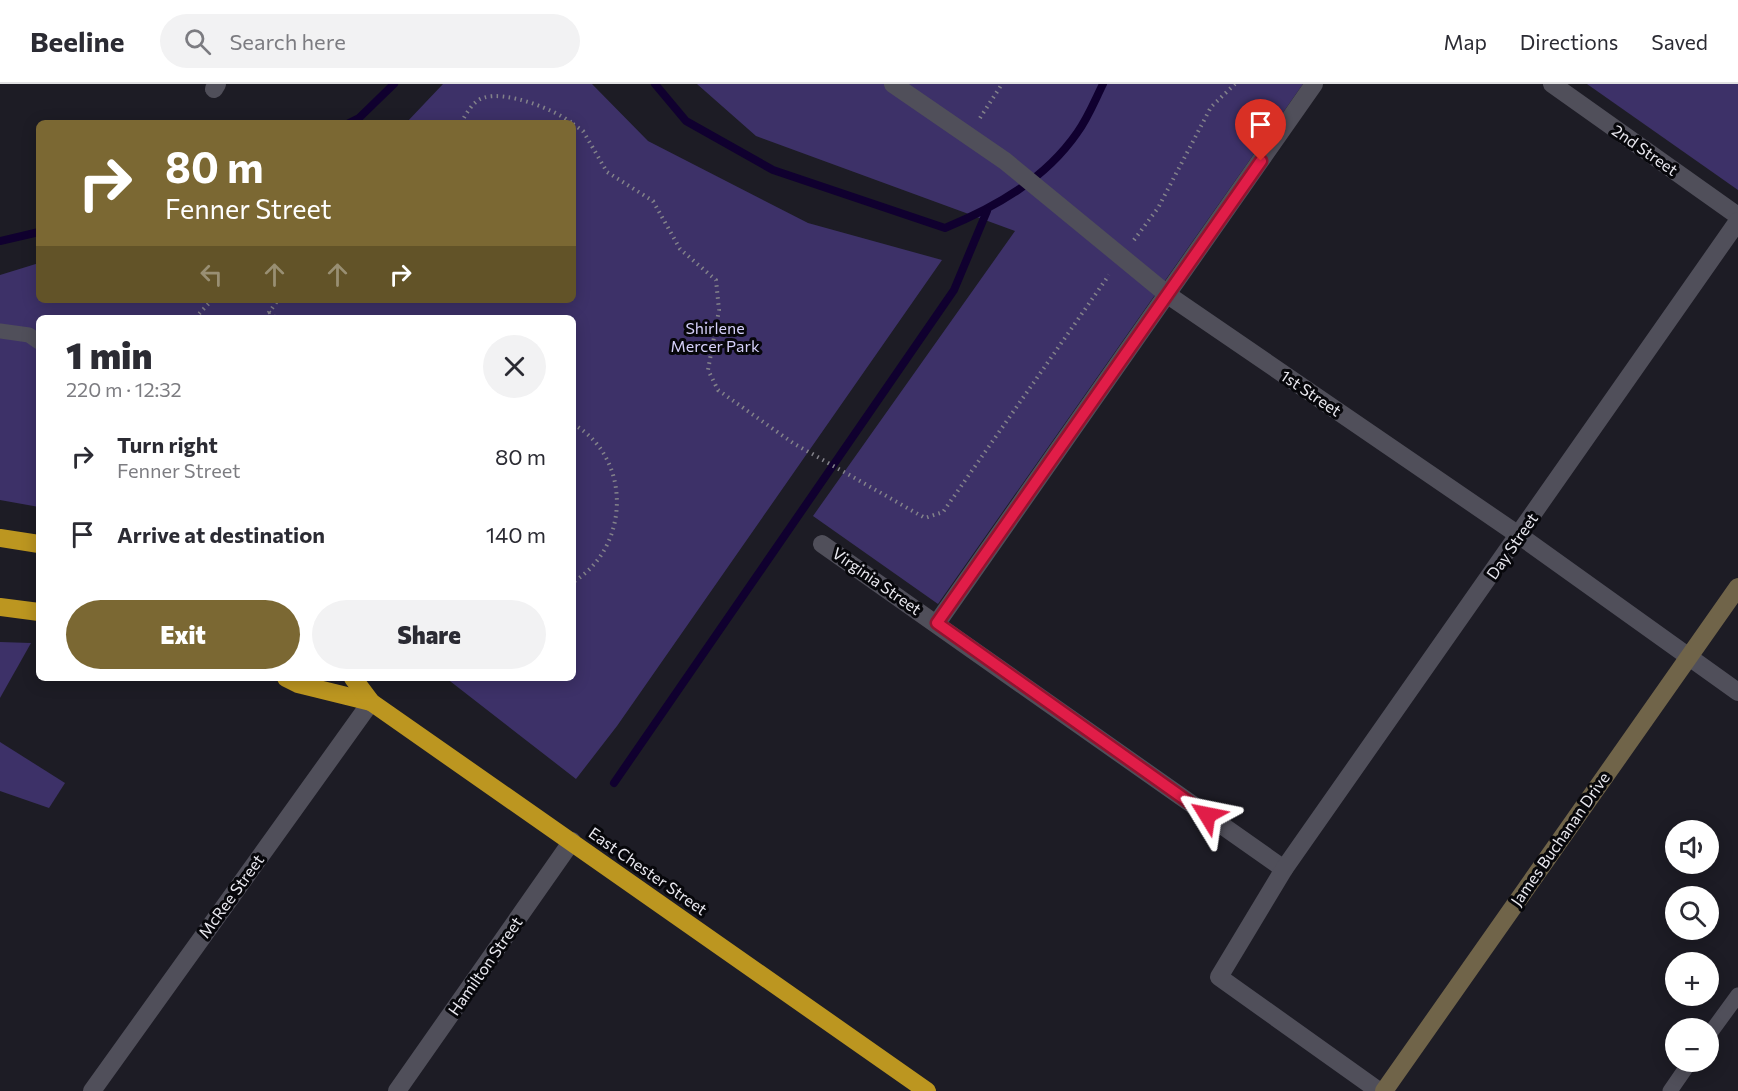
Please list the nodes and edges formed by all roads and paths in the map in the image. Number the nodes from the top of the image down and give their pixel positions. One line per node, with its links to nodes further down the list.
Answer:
1 (893, 84): 9 (street, 1st Street)
2 (1002, 84): 9 (path)
3 (1235, 84): 12 (path)
4 (1314, 84): 13 (street)
5 (1552, 84): 10 (street, 2nd Street)
6 (464, 120): 7 (path)
7 (568, 120)
8 (576, 126): 12 (path)
9 (967, 135): 12 (street, 1st Street)
10 (1738, 216)
11 (1738, 221): 23 (street, Day Street)
12 (1121, 257): 13 (street, 1st Street)
13 (1168, 295): 23 (street, 1st Street); 31 (street)
14 (209, 303): 17 (path)
15 (276, 303): 16 (path)
16 (269, 312): 18 (path); 19 (path)
17 (198, 315)
18 (267, 315)
19 (272, 315)
20 (0, 331): 21 (lane)
21 (36, 340)
22 (576, 427): 27 (path)
23 (1520, 536): 32 (street, 1st Street); 38 (street, Day Street)
24 (0, 538): 25 (highway)
25 (36, 544)
26 (822, 544): 31 (street, Virginia Street)
27 (576, 580)
28 (1738, 587): 32 (street, James Buchanan Drive)
29 (0, 607): 30 (highway)
30 (36, 612)
31 (937, 623): 38 (street, Virginia Street)
32 (1688, 656): 35 (street, 1st Street); 46 (street, James Buchanan Drive)
33 (292, 681): 36 (highway)
34 (355, 681): 36 (highway, East Chester Street)
35 (1738, 692)
36 (371, 702): 37 (highway, East Chester Street); 42 (street, McRee Street)
37 (572, 841): 43 (street, Hamilton Street); 44 (highway, East Chester Street)
38 (1284, 869): 45 (street, Day Street)
39 (1738, 995): 40 (lane)
40 (1719, 1021)
41 (1683, 1072): 47 (lane)
42 (92, 1091)
43 (397, 1091)
44 (927, 1091)
45 (1379, 1091)
46 (1384, 1091)
47 (1670, 1091)

